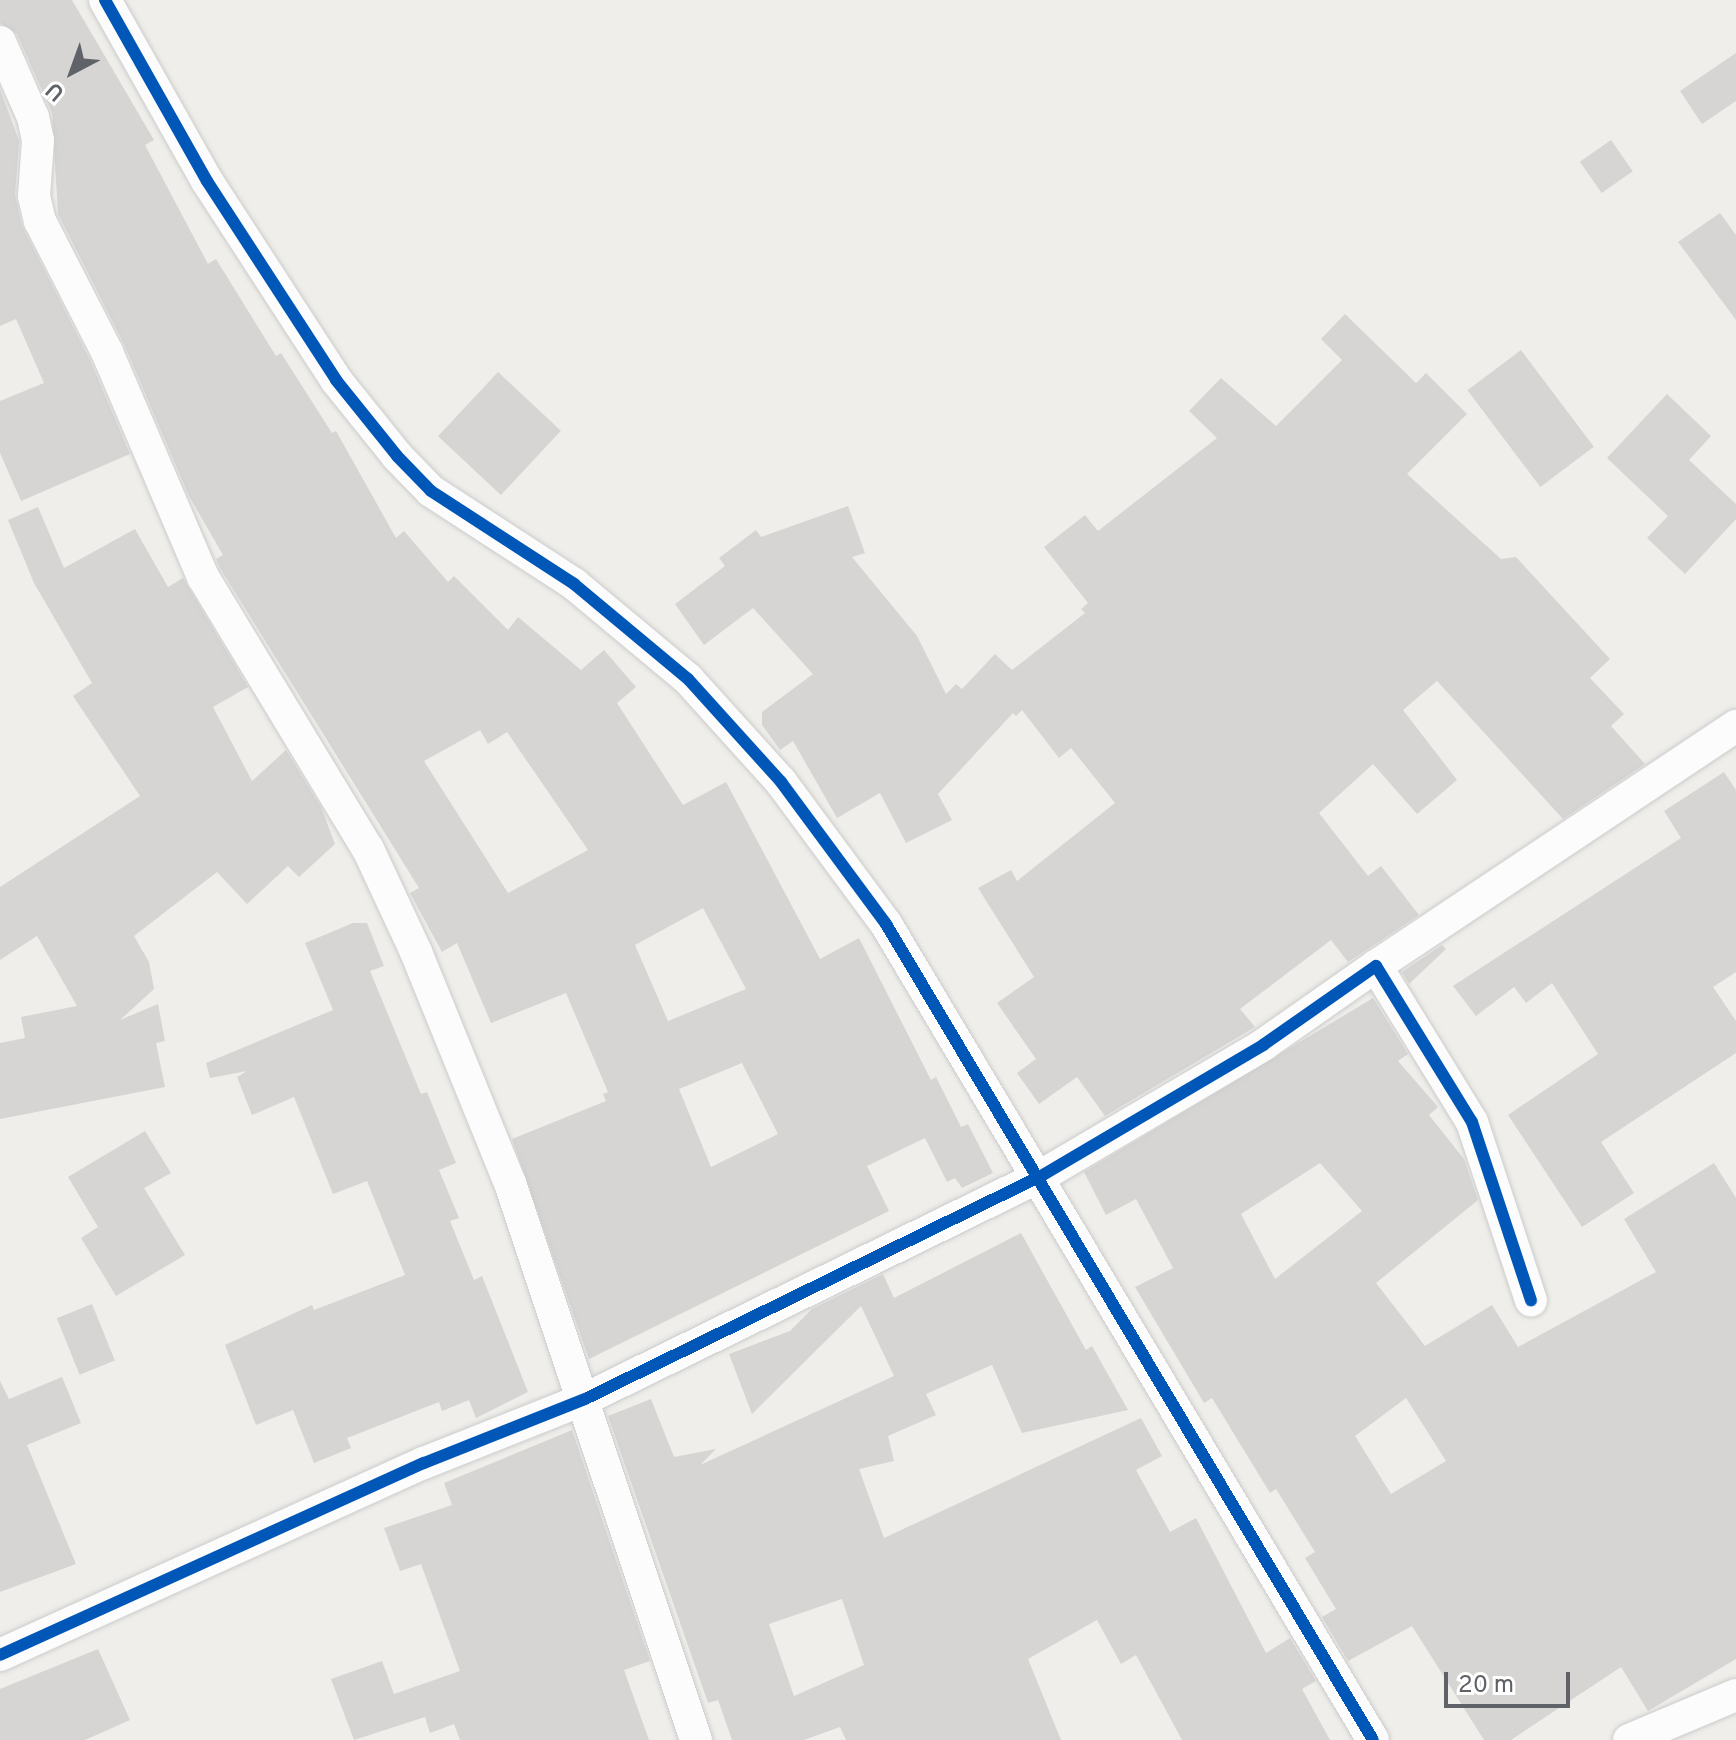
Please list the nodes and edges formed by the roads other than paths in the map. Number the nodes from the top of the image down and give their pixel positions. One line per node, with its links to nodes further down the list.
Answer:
1 (105, 0): 5 (street)
2 (0, 42): 7 (street)
3 (1736, 726): 4 (street)
4 (1376, 966): 5 (street); 6 (street)
5 (1041, 1176): 7 (street); 11 (street)
6 (1531, 1300)
7 (585, 1399): 8 (street); 10 (street)
8 (0, 1655)
9 (1736, 1695): 12 (street)
10 (696, 1740)
11 (1373, 1740)
12 (1629, 1740)

